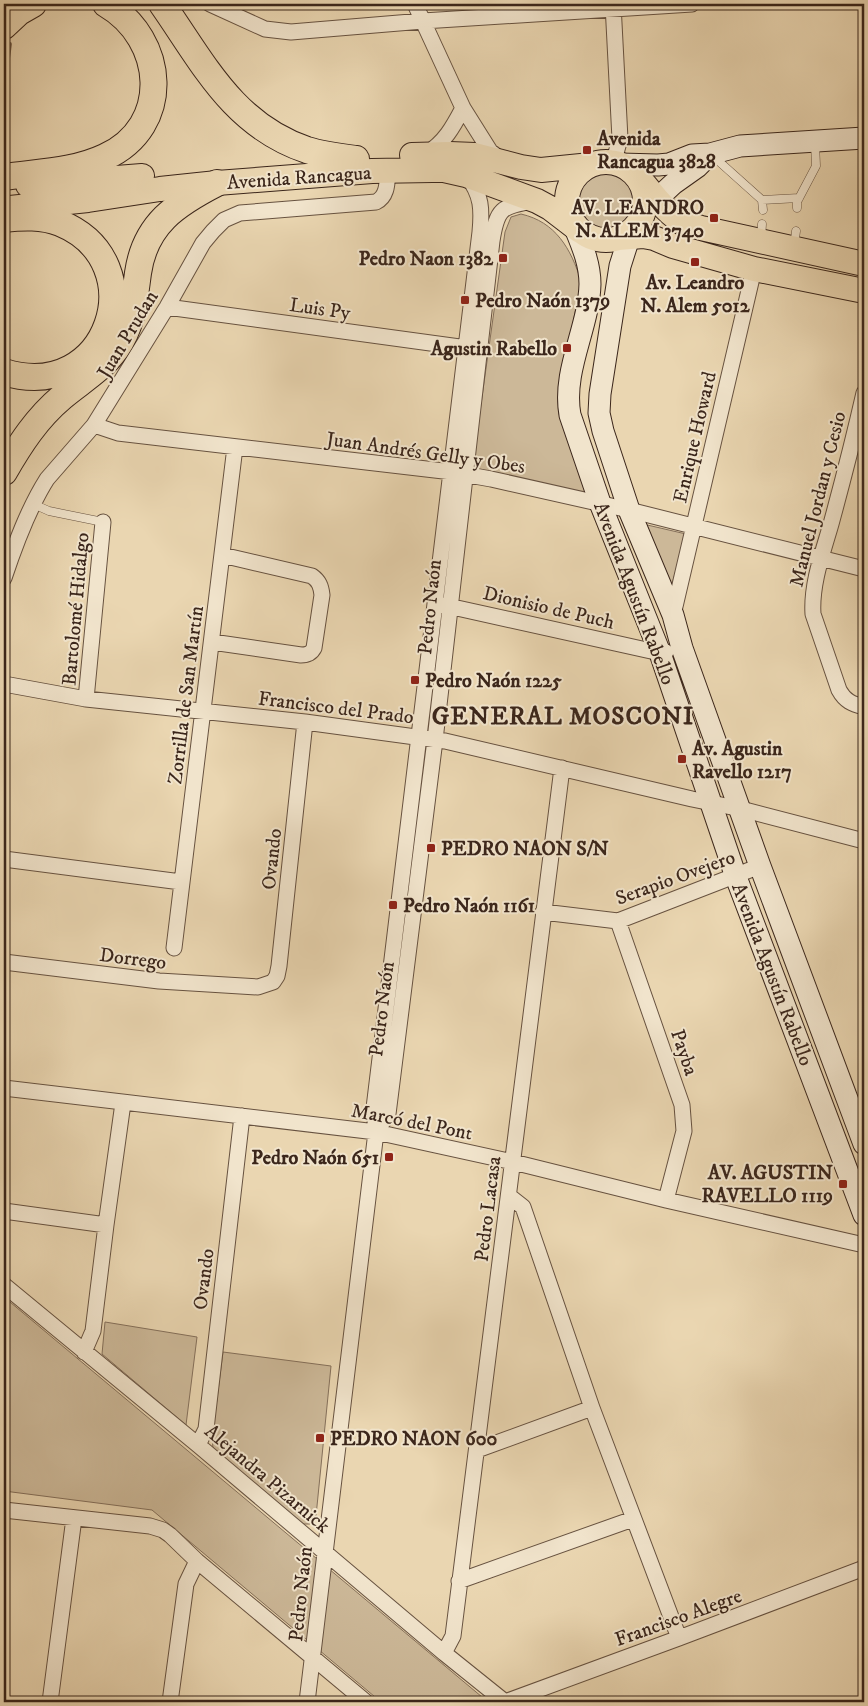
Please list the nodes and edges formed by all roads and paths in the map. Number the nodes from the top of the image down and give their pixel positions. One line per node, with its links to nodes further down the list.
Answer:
1 (33, 4): 9 (highway)
2 (106, 4): 21 (highway)
3 (162, 4): 15 (highway)
4 (210, 4): 8 (street)
5 (415, 4): 8 (street)
6 (692, 4): 7 (street)
7 (613, 6): 8 (street); 17 (street)
8 (424, 21): 10 (street)
9 (4, 26)
10 (463, 108): 13 (street); 16 (street)
11 (864, 138): 12 (main road, Avenida Rancagua)
12 (815, 141): 14 (main road, Avenida Rancagua); 22 (lane)
13 (424, 154): 15 (main road, Avenida Rancagua); 16 (main road, Avenida Rancagua)
14 (710, 154): 17 (main road, Avenida Rancagua); 23 (lane); 28 (main road, Avenida Rancagua)
15 (356, 159): 21 (main road, Avenida Rancagua)
16 (505, 164): 17 (main road, Avenida Rancagua)
17 (614, 166): 28 (main road); 29 (main road)
18 (388, 170): 19 (main road, Avenida Rancagua); 20 (main road, Avenida Rancagua); 33 (street, Juan Prudan)
19 (466, 175): 24 (main road, Avenida Rancagua); 34 (street, Pedro Naón)
20 (217, 183): 21 (main road, Avenida Rancagua); 40 (highway)
21 (5, 187)
22 (799, 198): 23 (lane); 25 (lane)
23 (762, 200): 26 (lane)
24 (537, 201): 29 (main road, Avenida Rancagua); 41 (street, Pedro Naón)
25 (797, 208)
26 (763, 210)
27 (4, 219): 35 (highway)
28 (637, 222): 29 (main road); 30 (main road); 31 (main road); 44 (main road, Avenida Agustín Rabello)
29 (575, 225): 42 (main road, Avenida Agustín Rabello)
30 (864, 264)
31 (754, 268): 32 (main road); 46 (street, Enrique Howard)
32 (864, 291)
33 (167, 307): 34 (street, Luis Py); 37 (street, Juan Prudan)
34 (467, 348): 41 (street, Pedro Naón)
35 (4, 372)
36 (864, 393): 38 (street, Manuel Jordan y Cesio)
37 (94, 425): 39 (street, Juan Andrés Gelly y Obes); 43 (street, Juan Prudan)
38 (860, 436): 48 (street, Manuel Jordan y Cesio)
39 (235, 447): 41 (street, Juan Andrés Gelly y Obes); 47 (street, Zorrilla de San Martín)
40 (4, 472)
41 (458, 473): 42 (street, Juan Andrés Gelly y Obes); 51 (street, Pedro Naón)
42 (600, 503): 44 (street, Juan Andrés Gelly y Obes); 55 (main road, Avenida Agustín Rabello)
43 (33, 504): 45 (lane); 50 (street, Juan Prudan)
44 (629, 510): 46 (street, Juan Andrés Gelly y Obes); 52 (main road, Avenida Agustín Rabello)
45 (103, 522): 57 (street, Bartolomé Hidalgo)
46 (693, 525): 48 (street, Juan Andrés Gelly y Obes); 52 (street, Enrique Howard)
47 (222, 555): 53 (street, Zorrilla de San Martín); 53 (street)
48 (821, 559): 49 (street, Juan Andrés Gelly y Obes); 58 (street, Manuel Jordan y Cesio)
49 (864, 569)
50 (4, 578)
51 (442, 605): 55 (street, Dionisio de Puch); 61 (street, Pedro Naón)
52 (673, 615): 54 (main road, Avenida Agustín Rabello)
53 (212, 642): 59 (street, Zorrilla de San Martín)
54 (682, 648): 55 (street, Dionisio de Puch); 64 (main road, Avenida Agustín Rabello)
55 (660, 653): 63 (main road, Avenida Agustín Rabello)
56 (4, 684): 57 (street, Francisco del Prado)
57 (86, 699): 59 (street, Francisco del Prado)
58 (864, 707)
59 (203, 711): 60 (street, Francisco del Prado); 69 (street, Zorrilla de San Martín)
60 (305, 722): 61 (street, Francisco del Prado); 74 (street, Ovando)
61 (427, 739): 62 (street, Francisco del Prado); 78 (street, Pedro Naón)
62 (562, 768): 63 (street, Francisco del Prado); 70 (street, Pedro Lacasa)
63 (711, 802): 64 (street, Francisco del Prado); 68 (main road, Avenida Agustín Rabello)
64 (741, 809): 65 (street, Francisco del Prado); 67 (main road, Avenida Agustín Rabello)
65 (864, 840)
66 (4, 859): 69 (street)
67 (760, 866): 68 (street, Serapio Ovejero); 79 (main road, Avenida Agustín Rabello)
68 (736, 877): 71 (street, Serapio Ovejero); 84 (main road, Avenida Agustín Rabello)
69 (181, 882): 72 (street, Zorrilla de San Martín)
70 (543, 912): 71 (street, Serapio Ovejero); 80 (street, Pedro Lacasa)
71 (618, 922): 82 (street, Payba)
72 (174, 948)
73 (4, 962): 74 (street, Dorrego)
74 (258, 987)
75 (4, 1088): 76 (street, Marcó del Pont)
76 (123, 1103): 77 (street, Marcó del Pont); 85 (street)
77 (242, 1116): 78 (street, Marcó del Pont); 90 (street, Ovando)
78 (376, 1132): 80 (street, Marcó del Pont); 95 (street, Pedro Naón)
79 (864, 1144)
80 (512, 1162): 81 (street, Pedro Lacasa); 82 (street, Marcó del Pont)
81 (509, 1196): 89 (street); 91 (street, Pedro Lacasa)
82 (666, 1200): 86 (street, Marcó del Pont)
83 (4, 1211): 85 (street)
84 (864, 1215)
85 (106, 1225): 88 (street)
86 (864, 1245)
87 (4, 1285): 88 (street, Alejandra Pizarnick)
88 (84, 1352): 90 (street, Alejandra Pizarnick)
89 (592, 1408): 91 (street); 94 (street)
90 (198, 1444): 95 (street, Alejandra Pizarnick)
91 (477, 1450): 98 (street, Pedro Lacasa)
92 (4, 1510): 93 (street)
93 (74, 1518): 96 (street); 102 (street)
94 (633, 1519): 98 (street); 99 (street)
95 (324, 1551): 100 (street, Alejandra Pizarnick); 101 (street, Pedro Naón)
96 (197, 1561): 101 (street); 103 (street)
97 (864, 1568): 99 (street, Francisco Alegre)
98 (459, 1581): 100 (street, Pedro Lacasa)
99 (679, 1638): 106 (street, Francisco Alegre)
100 (444, 1653): 106 (street, Alejandra Pizarnick)
101 (313, 1657): 104 (street, Pedro Naón); 105 (street)
102 (50, 1702)
103 (170, 1702)
104 (307, 1702)
105 (366, 1702)
106 (505, 1702)

